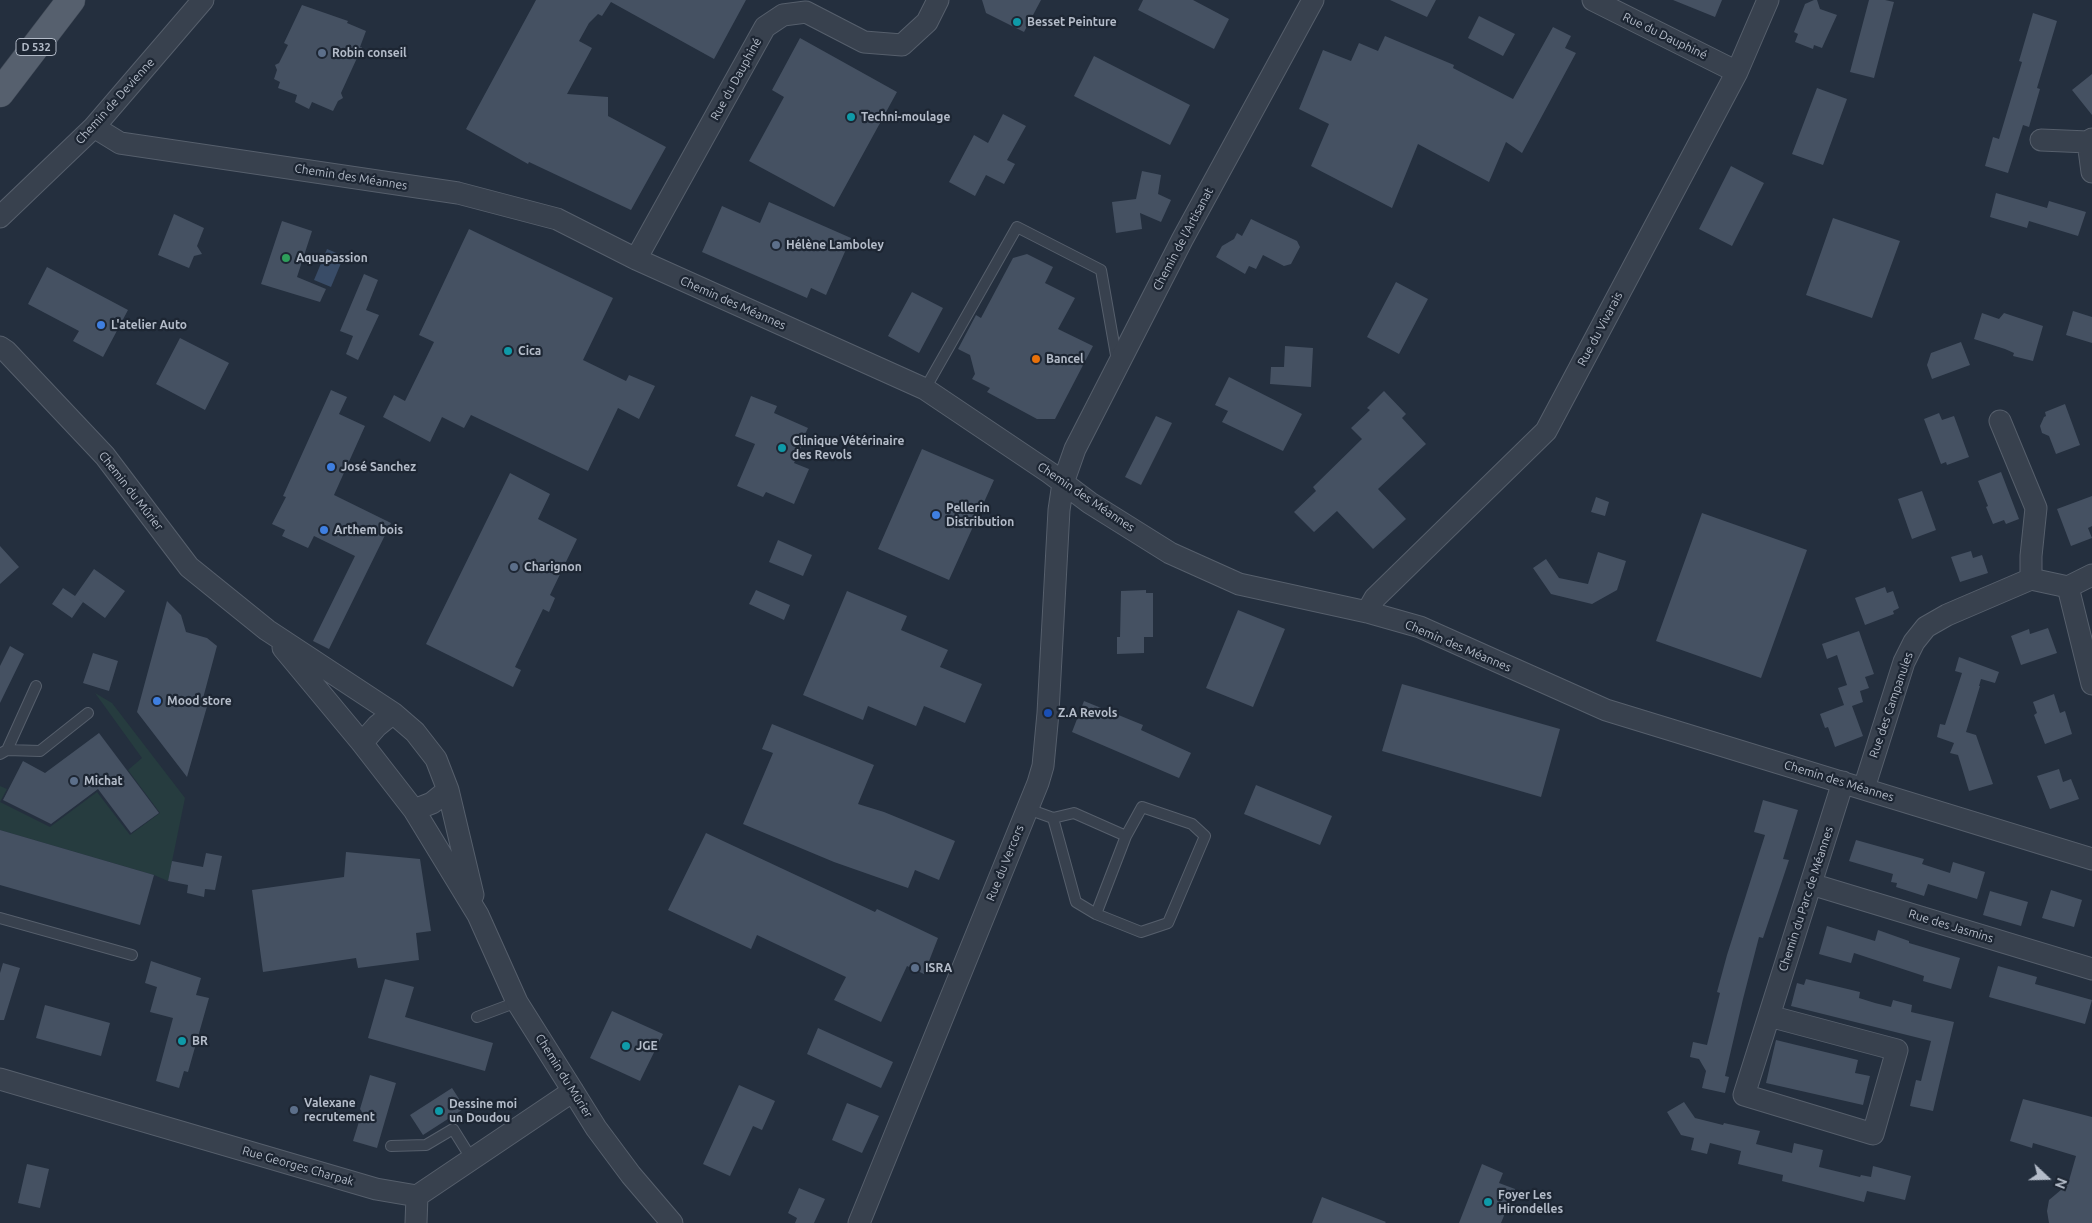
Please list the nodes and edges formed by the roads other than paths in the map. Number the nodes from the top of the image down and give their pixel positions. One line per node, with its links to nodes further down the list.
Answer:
1 (71, 0): 8 (main road, D 532)
2 (203, 0): 9 (street, Chemin de Devienne)
3 (938, 0): 14 (street, Rue du Dauphiné)
4 (1313, 0): 16 (street, Chemin de l'Artisanat)
5 (1593, 0): 7 (street, Rue du Dauphiné)
6 (1768, 0): 7 (street, Rue du Vivarais)
7 (1737, 72): 23 (street, Rue du Vivarais)
8 (0, 93)
9 (94, 127): 13 (street, Chemin de Devienne); 14 (street, Chemin des Méannes)
10 (2041, 140): 11 (street)
11 (2090, 141): 12 (street)
12 (2092, 172)
13 (0, 217)
14 (636, 259): 17 (street, Chemin des Méannes)
15 (0, 347): 24 (street, Chemin du Mûrier)
16 (1118, 364): 17 (lane); 19 (street, Chemin de l'Artisanat)
17 (926, 389): 19 (street, Chemin des Méannes)
18 (2000, 421): 21 (street)
19 (1064, 483): 23 (street, Chemin des Méannes); 34 (street, Rue du Vercors)
20 (2092, 575): 22 (street)
21 (2031, 579): 22 (street); 32 (street, Rue des Campanules)
22 (2068, 587): 25 (street)
23 (1367, 612): 31 (street, Chemin des Méannes)
24 (267, 630): 28 (street, Chemin du Mûrier); 29 (street, Chemin du Mûrier)
25 (2092, 684)
26 (36, 686): 30 (lane)
27 (88, 713): 30 (lane)
28 (393, 713): 29 (street); 33 (street, Chemin du Mûrier)
29 (362, 743): 35 (street, Chemin du Mûrier)
30 (4, 752)
31 (1843, 782): 32 (street, Chemin des Méannes); 39 (street, Chemin du Parc de Méannes)
32 (1864, 788): 38 (street, Chemin des Méannes)
33 (448, 790): 35 (street); 41 (street, Chemin du Mûrier)
34 (1028, 808): 36 (lane); 55 (street, Rue du Vercors)
35 (414, 810): 41 (street, Chemin du Mûrier)
36 (1053, 818): 37 (lane); 40 (lane)
37 (1126, 836): 40 (lane); 40 (lane)
38 (2092, 858)
39 (1811, 884): 44 (street, Rue des Jasmins); 46 (street, Chemin du Parc de Méannes)
40 (1096, 914)
41 (478, 915): 45 (street, Chemin du Mûrier)
42 (0, 918): 43 (lane)
43 (132, 955)
44 (2092, 969)
45 (517, 1002): 47 (lane); 49 (street, Chemin du Mûrier)
46 (1769, 1016): 46 (street, Chemin du Parc de Méannes)
47 (477, 1017)
48 (0, 1080): 52 (street, Rue Georges Charpak)
49 (573, 1092): 51 (street); 54 (street, Chemin du Mûrier)
50 (391, 1146): 51 (lane)
51 (471, 1158): 52 (street)
52 (417, 1196): 53 (street)
53 (416, 1223)
54 (672, 1223)
55 (859, 1223)

